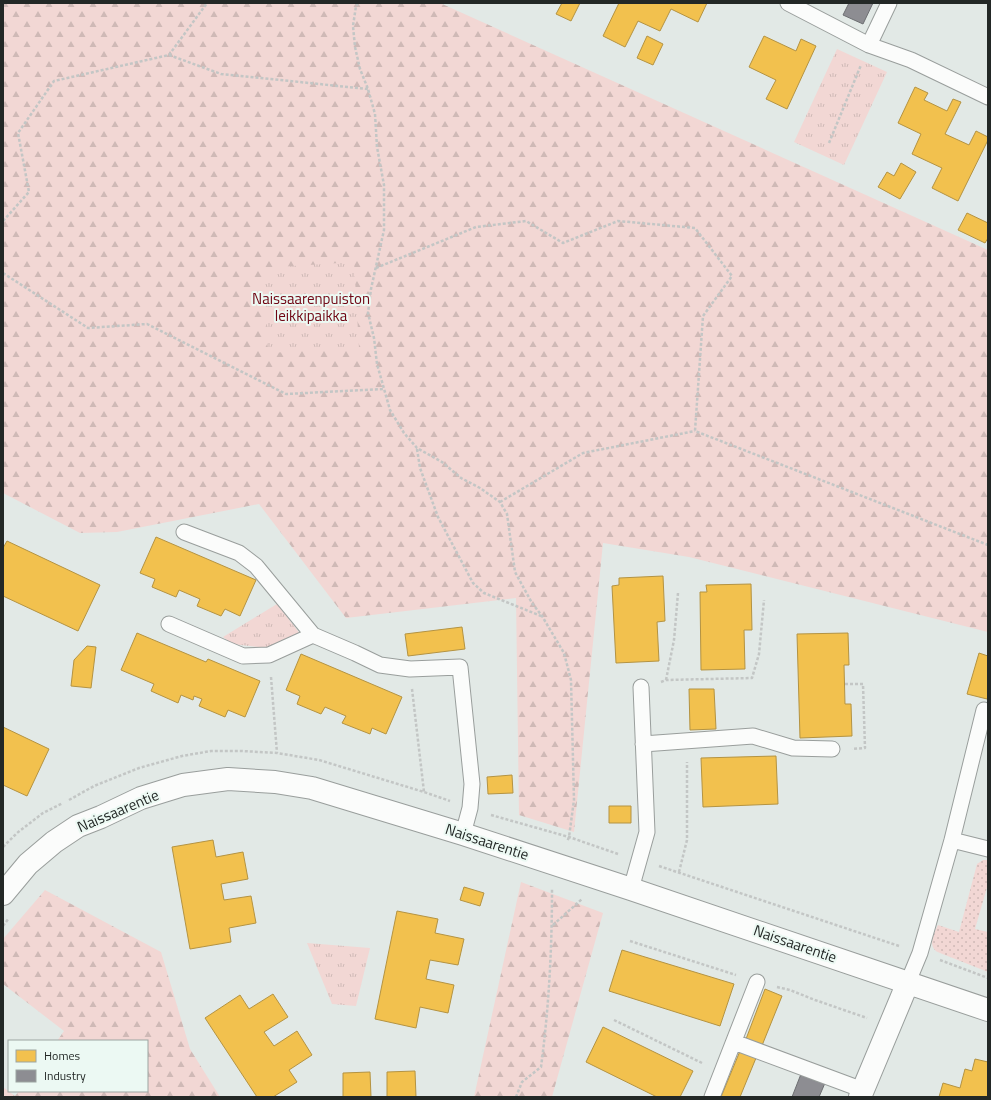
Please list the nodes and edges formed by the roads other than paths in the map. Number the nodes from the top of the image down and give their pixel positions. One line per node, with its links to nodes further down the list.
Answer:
1 (788, 3): 3 (lane)
2 (889, 3): 3 (lane)
3 (869, 45): 4 (lane)
4 (988, 97)
5 (184, 532): 7 (lane)
6 (169, 624): 7 (lane)
7 (313, 636): 12 (lane)
8 (641, 687): 10 (lane)
9 (984, 710): 13 (lane)
10 (643, 744): 11 (lane); 15 (lane)
11 (832, 749)
12 (463, 834): 15 (street, Naissaarentie); 16 (street, Naissaarentie)
13 (952, 840): 14 (lane); 18 (lane)
14 (988, 849)
15 (631, 889): 18 (street, Naissaarentie)
16 (3, 894)
17 (757, 982): 20 (lane)
18 (908, 982): 19 (street, Naissaarentie); 21 (street)
19 (988, 1010)
20 (734, 1042): 21 (lane); 22 (lane)
21 (862, 1093)
22 (712, 1097)

